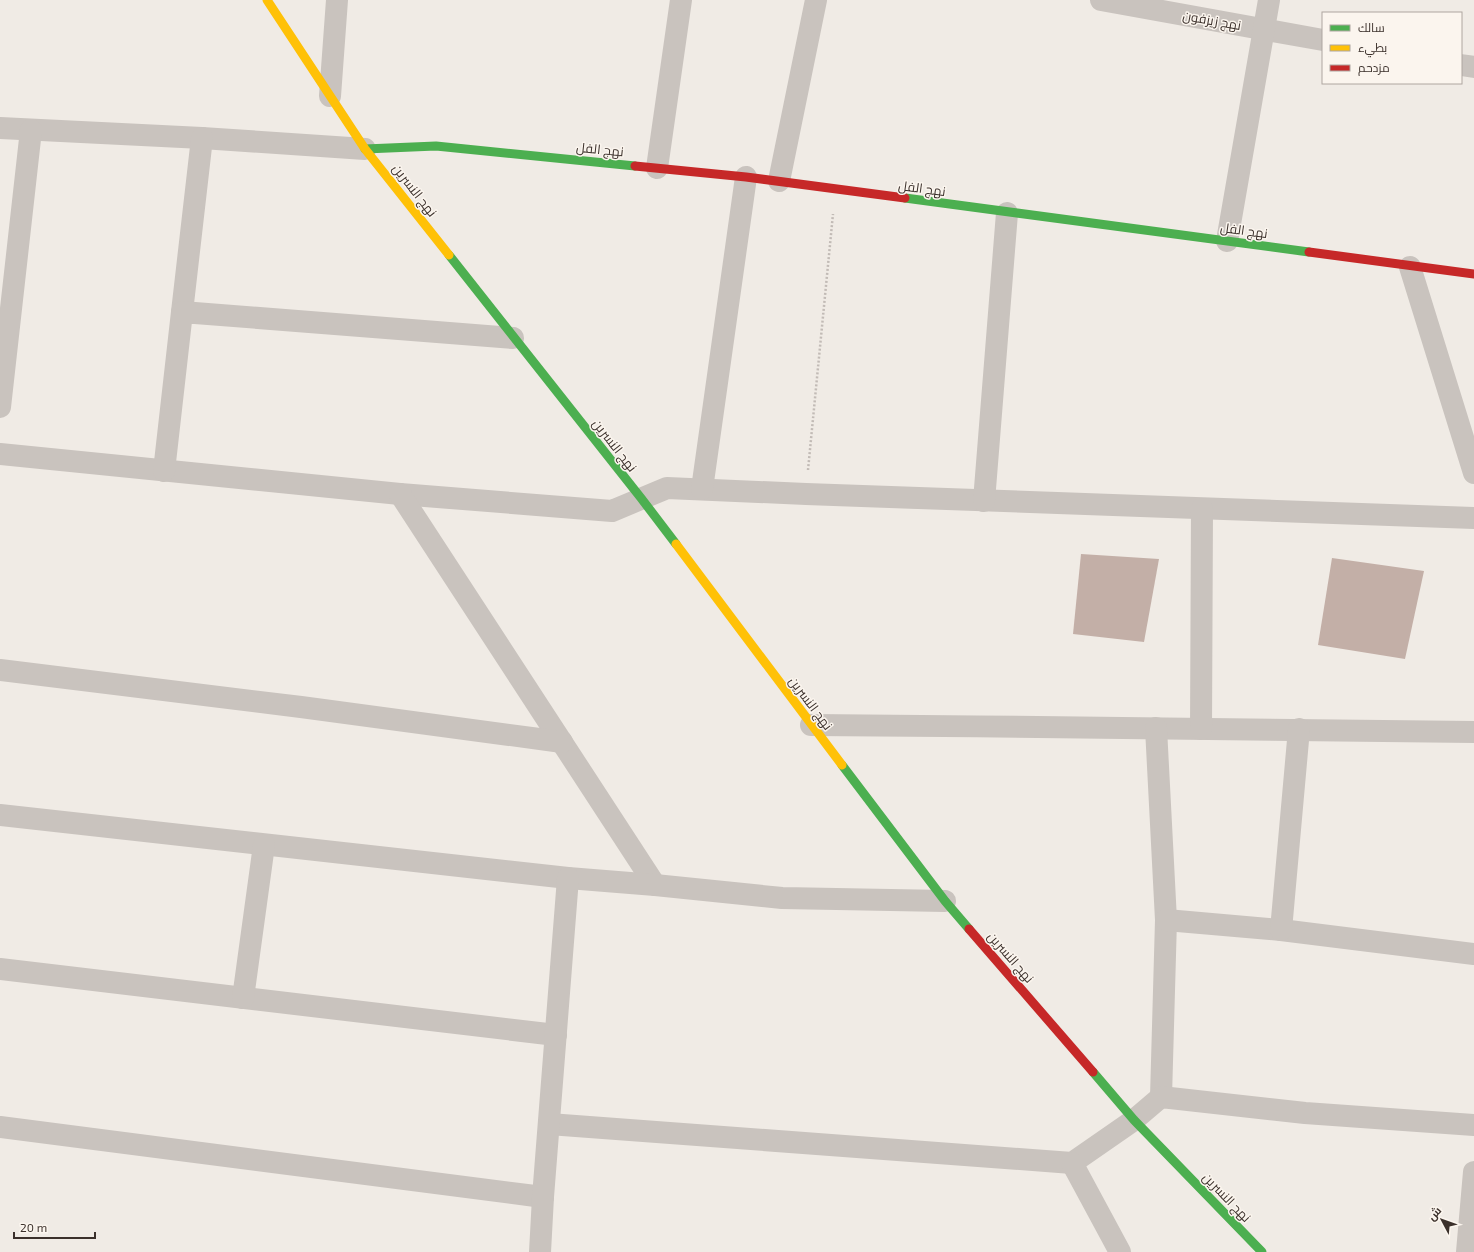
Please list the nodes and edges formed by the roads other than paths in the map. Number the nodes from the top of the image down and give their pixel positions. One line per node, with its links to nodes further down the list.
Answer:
1 (267, 0): 11 (street, نهج النسرين)
2 (337, 0): 11 (street)
3 (681, 0): 16 (street)
4 (816, 0): 18 (street)
5 (1101, 0): 7 (street, نهج زيزفون)
6 (1269, 0): 7 (street)
7 (1264, 29): 8 (street, نهج زيزفون); 20 (street)
8 (1322, 40)
9 (1462, 65): 10 (street)
10 (1474, 67)
11 (330, 96): 15 (street, نهج النسرين)
12 (0, 128): 13 (street)
13 (31, 130): 14 (street); 25 (street)
14 (202, 138): 15 (street); 23 (street)
15 (365, 149): 16 (street, نهج الفل); 24 (street, نهج النسرين)
16 (657, 168): 17 (street, نهج الفل)
17 (746, 177): 18 (street, نهج الفل); 29 (street)
18 (779, 181): 19 (street, نهج الفل)
19 (1007, 213): 20 (street, نهج الفل); 32 (street)
20 (1227, 241): 21 (street, نهج الفل)
21 (1410, 267): 22 (street, نهج الفل); 28 (street)
22 (1474, 274)
23 (182, 312): 24 (street); 27 (street)
24 (513, 338): 31 (street, نهج النسرين)
25 (0, 407)
26 (0, 454): 27 (street)
27 (164, 471): 30 (street)
28 (1474, 473)
29 (702, 489): 31 (street); 32 (street)
30 (400, 494): 31 (street); 41 (street)
31 (641, 498): 36 (street, نهج النسرين)
32 (984, 501): 33 (street)
33 (1202, 509): 34 (street); 38 (street)
34 (1474, 518)
35 (0, 670): 41 (street)
36 (812, 725): 37 (street); 46 (street, نهج النسرين)
37 (1156, 728): 38 (street); 47 (street)
38 (1201, 729): 39 (street)
39 (1299, 729): 40 (street); 48 (street)
40 (1474, 732)
41 (562, 742): 45 (street)
42 (0, 815): 43 (street)
43 (264, 845): 44 (street); 51 (street)
44 (568, 878): 45 (street); 52 (street)
45 (656, 885): 46 (street)
46 (945, 901): 54 (street, نهج النسرين)
47 (1166, 920): 48 (street); 53 (street)
48 (1281, 930): 49 (street)
49 (1474, 954)
50 (0, 969): 51 (street)
51 (243, 998): 52 (street)
52 (556, 1035): 55 (street)
53 (1161, 1097): 54 (street); 56 (street)
54 (1134, 1120): 58 (street); 63 (street, نهج النسرين)
55 (549, 1124): 58 (street); 60 (street)
56 (1474, 1126)
57 (0, 1127): 60 (street)
58 (1072, 1163): 62 (street)
59 (1474, 1172): 64 (street)
60 (543, 1197): 61 (street)
61 (540, 1252)
62 (1120, 1252)
63 (1262, 1252)
64 (1468, 1252)

